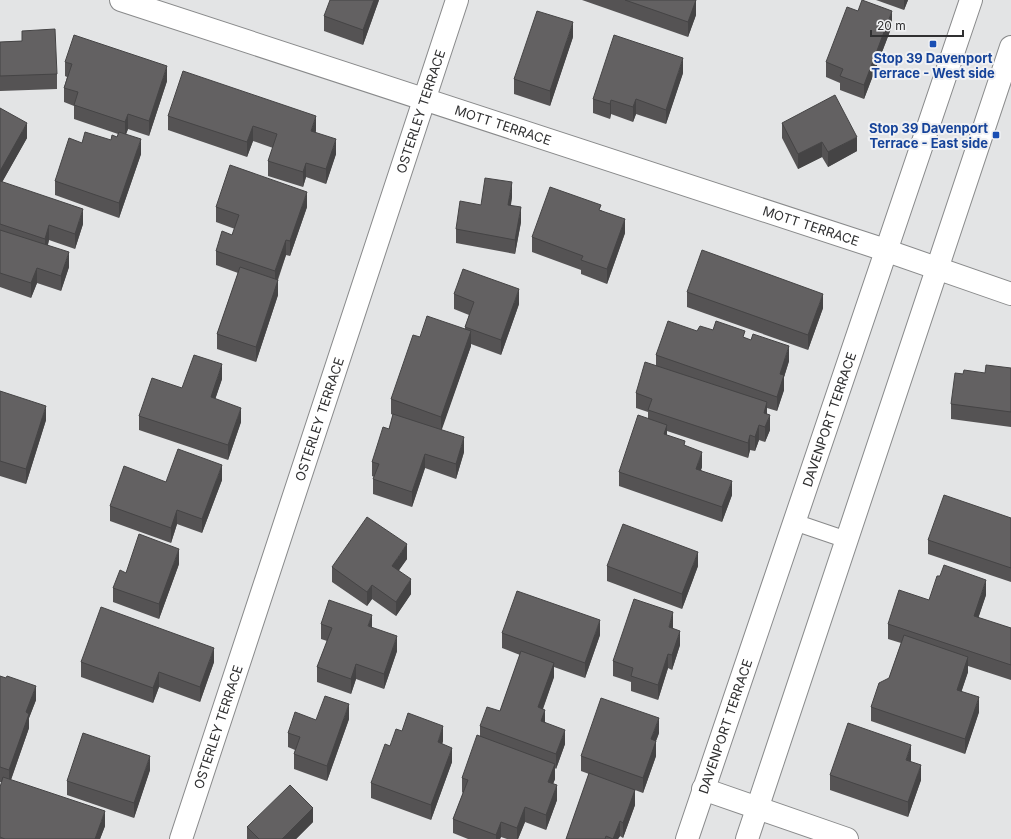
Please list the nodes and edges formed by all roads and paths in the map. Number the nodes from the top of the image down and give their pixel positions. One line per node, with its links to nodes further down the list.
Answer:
1 (121, 0): 5 (street, MOTT TERRACE)
2 (457, 0): 5 (street, OSTERLEY TERRACE)
3 (971, 0): 6 (street, DAVENPORT TERRACE)
4 (1011, 47): 7 (street)
5 (425, 99): 6 (street, MOTT TERRACE); 13 (street, OSTERLEY TERRACE)
6 (885, 250): 7 (street, MOTT TERRACE); 9 (street, DAVENPORT TERRACE)
7 (938, 268): 8 (street, MOTT TERRACE); 10 (street)
8 (1011, 294)
9 (794, 522): 10 (lane); 11 (street, DAVENPORT TERRACE)
10 (847, 540): 12 (street)
11 (704, 789): 12 (street); 14 (street, DAVENPORT TERRACE)
12 (757, 808): 15 (street); 16 (street)
13 (180, 839)
14 (687, 839)
15 (747, 839)
16 (847, 839)

